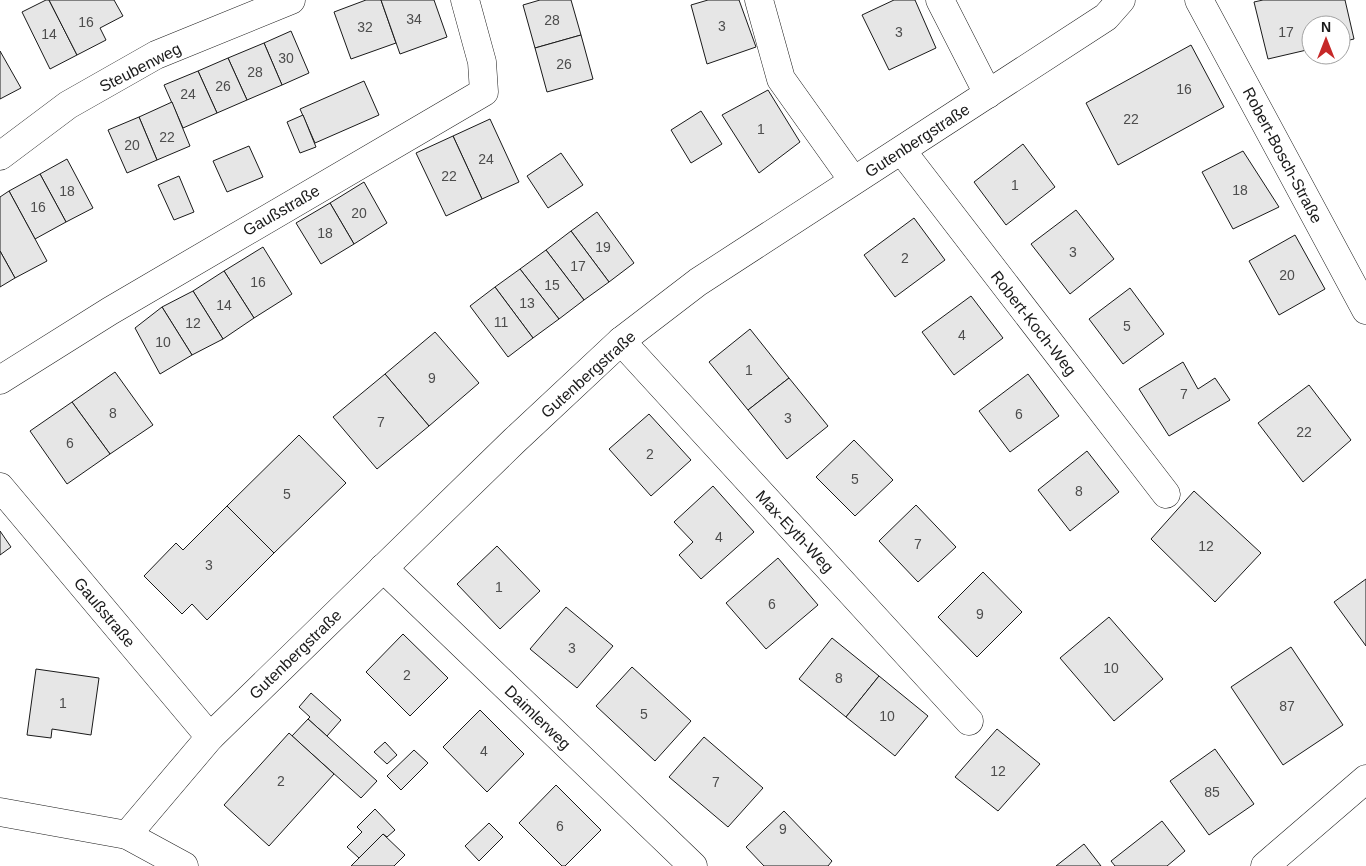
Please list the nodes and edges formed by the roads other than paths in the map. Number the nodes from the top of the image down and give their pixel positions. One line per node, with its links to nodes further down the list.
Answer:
1 (291, 0): 9 (street, Steubenweg)
2 (465, 0): 13 (street, Gaußstraße)
3 (759, 0): 10 (street)
4 (940, 0): 7 (street)
5 (1121, 0): 7 (street, Gutenbergstraße)
6 (1199, 0): 11 (street, Robert-Bosch-Straße)
7 (988, 94): 8 (street, Gutenbergstraße)
8 (902, 151): 10 (street, Gutenbergstraße); 15 (street, Robert-Koch-Weg)
9 (0, 156)
10 (853, 180): 12 (street, Gutenbergstraße)
11 (1366, 310)
12 (621, 341): 16 (street, Gutenbergstraße); 17 (street, Max-Eyth-Weg)
13 (0, 380)
14 (0, 487): 18 (street, Gaußstraße)
15 (1166, 494)
16 (383, 568): 18 (street, Gutenbergstraße); 23 (street, Daimlerweg)
17 (969, 721)
18 (210, 737): 21 (street, Gutenbergstraße)
19 (1366, 779): 24 (street)
20 (0, 812): 21 (street)
21 (127, 835): 22 (street)
22 (184, 866)
23 (693, 866)
24 (1266, 866)

